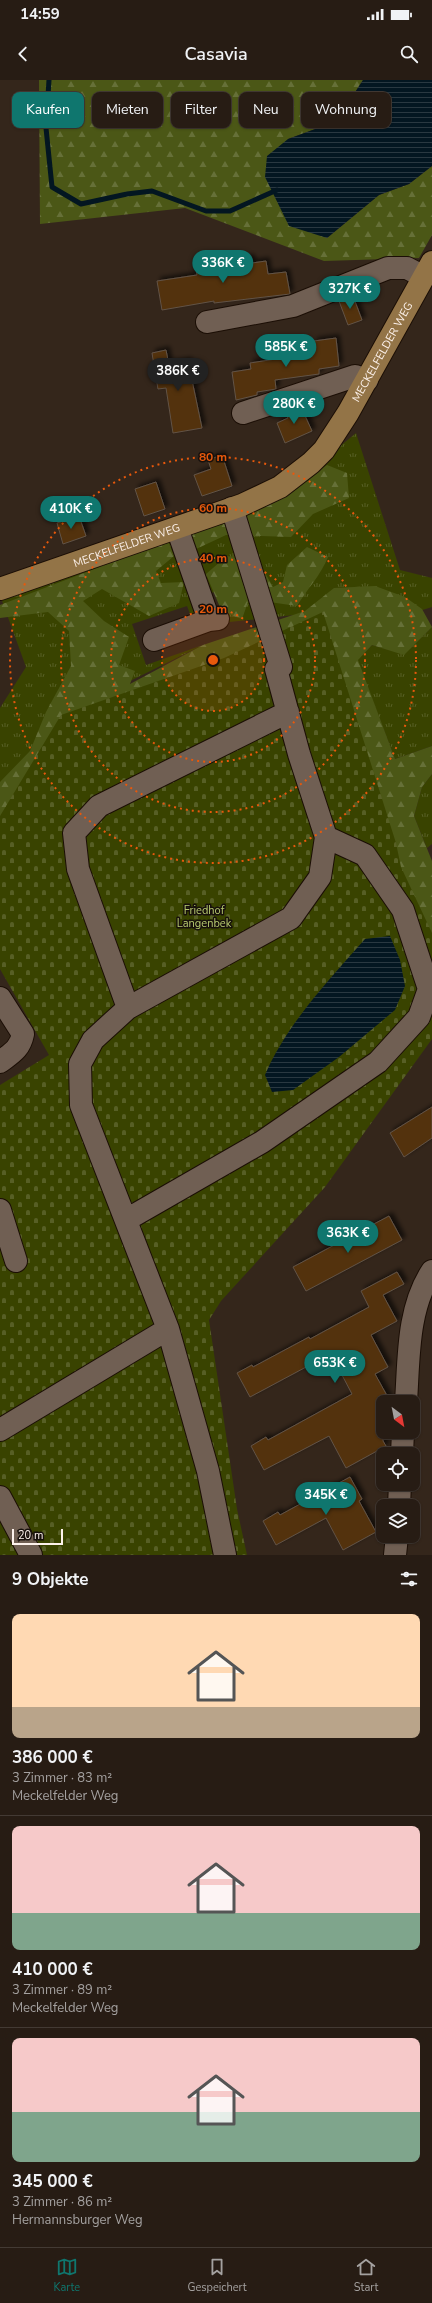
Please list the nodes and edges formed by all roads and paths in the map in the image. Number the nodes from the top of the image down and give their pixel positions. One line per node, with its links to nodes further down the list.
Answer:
1 (428, 269): 2 (street, MECKELFELDER WEG); 3 (main road, MECKELFELDER WEG)
2 (207, 322)
3 (366, 380): 4 (street); 5 (main road, MECKELFELDER WEG)
4 (243, 413)
5 (232, 508): 6 (main road, MECKELFELDER WEG); 9 (street)
6 (176, 528): 7 (main road, MECKELFELDER WEG); 8 (street)
7 (0, 589)
8 (154, 640)
9 (288, 712): 10 (street); 12 (street)
10 (326, 837): 12 (street); 15 (street)
11 (0, 998): 13 (street)
12 (128, 1008): 15 (street)
13 (0, 1062)
14 (0, 1210): 16 (street)
15 (126, 1220): 18 (street)
16 (16, 1261)
17 (432, 1271): 19 (street)
18 (168, 1329): 20 (street); 24 (street)
19 (406, 1395)
20 (0, 1430)
21 (0, 1497): 23 (street)
22 (396, 1543): 25 (street)
23 (31, 1555)
24 (225, 1555)
25 (395, 1555)

